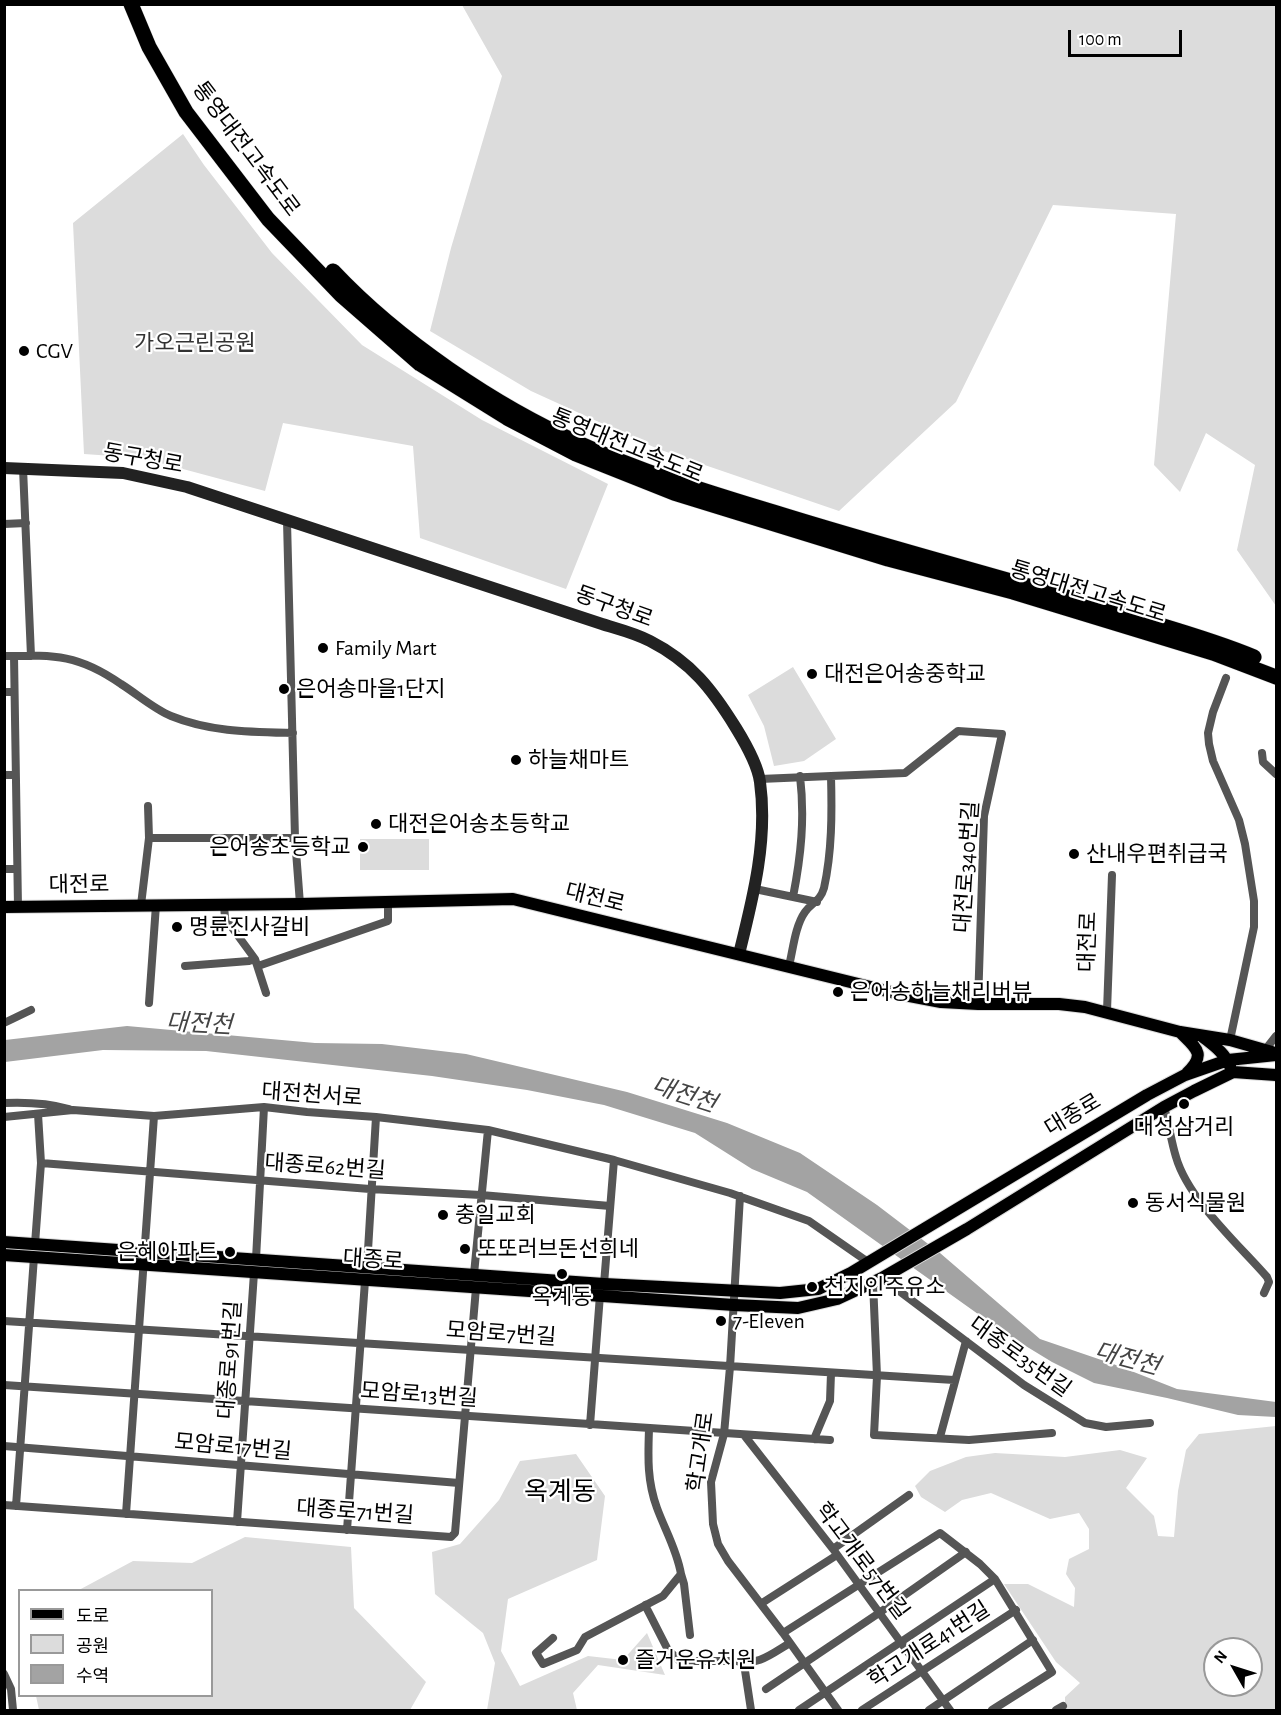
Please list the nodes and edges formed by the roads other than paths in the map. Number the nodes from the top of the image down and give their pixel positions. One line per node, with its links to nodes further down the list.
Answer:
1 (131, 4): 3 (highway, 통영대전고속도로)
2 (140, 4): 3 (highway, 통영대전고속도로)
3 (153, 45): 11 (highway, 통영대전고속도로)
4 (4, 468): 5 (main road, 동구청로)
5 (23, 468): 6 (main road, 동구청로); 7 (street)
6 (287, 521): 16 (street); 23 (main road, 동구청로)
7 (26, 523): 8 (street); 10 (street)
8 (4, 524)
9 (9, 656): 10 (street); 15 (street, 대전로)
10 (31, 656): 16 (street)
11 (1249, 660): 12 (highway, 통영대전고속도로); 13 (highway, 통영대전고속도로)
12 (1276, 666)
13 (1276, 677)
14 (1226, 678): 53 (street)
15 (9, 692): 20 (street, 대전로)
16 (292, 733): 26 (street)
17 (1262, 753): 18 (street)
18 (1276, 774)
19 (4, 775): 20 (street)
20 (14, 775): 28 (street, 대전로)
21 (800, 776): 22 (street); 23 (street); 31 (street)
22 (831, 776): 33 (street); 46 (street, 대전로340번길)
23 (760, 779): 30 (main road, 동구청로)
24 (148, 806): 25 (street, 대전로)
25 (149, 838): 26 (street); 35 (street, 대전로)
26 (296, 838): 34 (street)
27 (4, 869): 28 (street)
28 (17, 869): 38 (street, 대전로)
29 (1112, 875): 48 (street, 대전로)
30 (755, 889): 31 (street); 40 (main road, 동구청로)
31 (793, 897): 33 (street)
32 (388, 902): 34 (main road, 대전로); 40 (main road, 대전로); 41 (street)
33 (817, 902): 43 (street)
34 (300, 904): 37 (main road, 대전로)
35 (141, 905): 36 (main road, 대전로); 38 (main road, 대전로)
36 (156, 905): 37 (main road, 대전로); 45 (street)
37 (224, 905): 41 (street)
38 (18, 907): 39 (main road, 대전로)
39 (4, 908)
40 (739, 954): 43 (main road, 대전로)
41 (256, 962): 42 (street); 44 (street)
42 (185, 966)
43 (789, 966): 46 (main road, 대전로)
44 (266, 993)
45 (149, 1003)
46 (978, 1004): 48 (main road, 대전로)
47 (31, 1010): 49 (street)
48 (1107, 1011): 50 (main road, 대전로)
49 (4, 1023)
50 (1180, 1032): 51 (main road, 대전로); 57 (main road)
51 (1200, 1035): 53 (main road, 대전로); 55 (main road)
52 (1276, 1036): 54 (street)
53 (1230, 1040): 54 (main road, 대전로)
54 (1273, 1053): 55 (main road)
55 (1228, 1060): 56 (main road); 57 (main road, 대종로)
56 (1233, 1072): 58 (main road); 61 (main road, 대종로)
57 (1185, 1075): 81 (main road, 대종로)
58 (1276, 1075)
59 (4, 1103): 62 (street)
60 (264, 1107): 64 (street, 대전천서로); 66 (street, 대전천서로); 71 (street)
61 (1164, 1107): 86 (main road, 대종로); 91 (street)
62 (74, 1110): 63 (street, 대전천서로); 64 (street, 대전천서로)
63 (38, 1114): 65 (street, 대전천서로); 69 (street)
64 (154, 1116): 70 (street)
65 (4, 1117)
66 (375, 1117): 67 (street, 대전천서로); 72 (street, 대종로)
67 (488, 1130): 68 (street, 대전천서로); 73 (street)
68 (614, 1160): 74 (street, 대전천서로); 75 (street)
69 (41, 1163): 70 (street, 대종로62번길); 77 (street)
70 (149, 1172): 71 (street, 대종로62번길); 78 (street)
71 (261, 1180): 72 (street, 대종로62번길); 80 (street)
72 (370, 1189): 73 (street, 대종로62번길); 83 (street, 대종로)
73 (481, 1195): 75 (street, 대종로62번길); 85 (street)
74 (740, 1196): 81 (street, 대전천서로); 90 (street)
75 (610, 1206): 89 (street)
76 (4, 1242): 77 (main road, 대종로)
77 (35, 1250): 78 (main road, 대종로); 79 (main road, 대종로); 82 (main road, 대종로); 94 (street)
78 (144, 1250): 80 (main road, 대종로); 82 (street)
79 (4, 1255)
80 (256, 1259): 83 (main road, 대종로)
81 (869, 1262): 90 (main road, 대종로)
82 (143, 1265): 84 (main road, 대종로); 95 (street)
83 (367, 1267): 85 (main road, 대종로)
84 (254, 1273): 87 (main road, 대종로); 96 (street, 대종로91번길)
85 (474, 1274): 89 (main road, 대종로)
86 (877, 1280): 92 (main road, 대종로); 97 (street, 대종로35번길); 103 (street)
87 (365, 1281): 88 (main road, 대종로); 98 (street)
88 (476, 1288): 89 (main road, 대종로); 99 (street, 대종로71번길)
89 (602, 1290): 90 (main road, 대종로); 92 (main road, 대종로); 100 (street)
90 (735, 1291): 92 (street, 학고개로)
91 (1264, 1293)
92 (734, 1305): 101 (street, 학고개로)
93 (4, 1321): 94 (street, 모암로7번길)
94 (30, 1323): 95 (street, 모암로7번길); 106 (street)
95 (140, 1330): 96 (street, 모암로7번길); 107 (street)
96 (250, 1336): 98 (street, 모암로7번길); 108 (street, 대종로91번길)
97 (966, 1341): 104 (street); 111 (street, 대종로35번길)
98 (362, 1344): 99 (street, 모암로7번길); 109 (street)
99 (470, 1350): 100 (street, 모암로7번길); 110 (street, 대종로71번길)
100 (596, 1358): 101 (street, 모암로7번길); 112 (street)
101 (730, 1366): 102 (street, 모암로7번길); 115 (street, 학고개로)
102 (831, 1373): 103 (street, 모암로7번길); 118 (street)
103 (877, 1376): 104 (street, 모암로7번길); 117 (street)
104 (954, 1380): 117 (street)
105 (4, 1385): 106 (street, 모암로13번길)
106 (25, 1387): 107 (street, 모암로13번길); 121 (street)
107 (135, 1394): 108 (street, 모암로13번길); 122 (street)
108 (245, 1402): 109 (street, 모암로13번길); 123 (street, 대종로91번길)
109 (356, 1409): 110 (street, 모암로13번길); 124 (street)
110 (465, 1416): 112 (street, 모암로13번길); 125 (street, 대종로71번길)
111 (1150, 1423)
112 (590, 1425): 113 (street, 모암로13번길)
113 (649, 1429): 115 (street, 모암로13번길); 134 (street)
114 (1052, 1433): 117 (street)
115 (724, 1434): 116 (street, 모암로13번길); 137 (street, 학고개로)
116 (744, 1435): 118 (street, 모암로13번길); 132 (street, 학고개로57번길)
117 (940, 1437)
118 (814, 1439): 119 (street, 모암로13번길)
119 (830, 1440)
120 (4, 1446): 121 (street, 모암로17번길)
121 (21, 1448): 122 (street, 모암로17번길); 128 (street)
122 (130, 1456): 123 (street, 모암로17번길); 129 (street)
123 (241, 1466): 124 (street, 모암로17번길); 130 (street, 대종로91번길)
124 (351, 1474): 125 (street, 모암로17번길); 131 (street)
125 (459, 1483): 131 (street, 대종로71번길)
126 (909, 1495): 132 (street)
127 (4, 1505): 128 (street, 대종로71번길)
128 (16, 1506): 129 (street, 대종로71번길)
129 (126, 1514): 130 (street, 대종로71번길)
130 (237, 1522): 131 (street, 대종로71번길)
131 (347, 1530)
132 (835, 1552): 136 (street, 학고개로57번길); 137 (street)
133 (966, 1552): 135 (street); 136 (street); 140 (street)
134 (681, 1574): 138 (street); 142 (street)
135 (996, 1579): 139 (street); 146 (street)
136 (859, 1585): 140 (street, 학고개로57번길); 141 (street)
137 (762, 1603): 141 (street, 학고개로)
138 (645, 1605): 143 (street); 148 (street)
139 (1016, 1610): 144 (street); 149 (street, 학고개로41번길)
140 (879, 1613): 146 (street, 학고개로57번길); 147 (street)
141 (783, 1633): 145 (street, 학고개로)
142 (690, 1635)
143 (553, 1638)
144 (1034, 1640): 153 (street); 161 (street)
145 (790, 1642): 147 (street, 학고개로); 148 (street)
146 (901, 1643): 149 (street, 학고개로57번길); 152 (street)
147 (803, 1662): 151 (street); 152 (street, 학고개로)
148 (744, 1664): 155 (street)
149 (921, 1671): 153 (street, 학고개로57번길); 158 (street, 학고개로41번길)
150 (4, 1674): 154 (street)
151 (766, 1689)
152 (825, 1692): 156 (street); 157 (street, 학고개로)
153 (943, 1701): 159 (street); 160 (street, 학고개로57번길)
154 (13, 1710)
155 (750, 1710)
156 (799, 1710)
157 (838, 1710)
158 (862, 1710)
159 (929, 1710)
160 (950, 1710)
161 (992, 1710)

